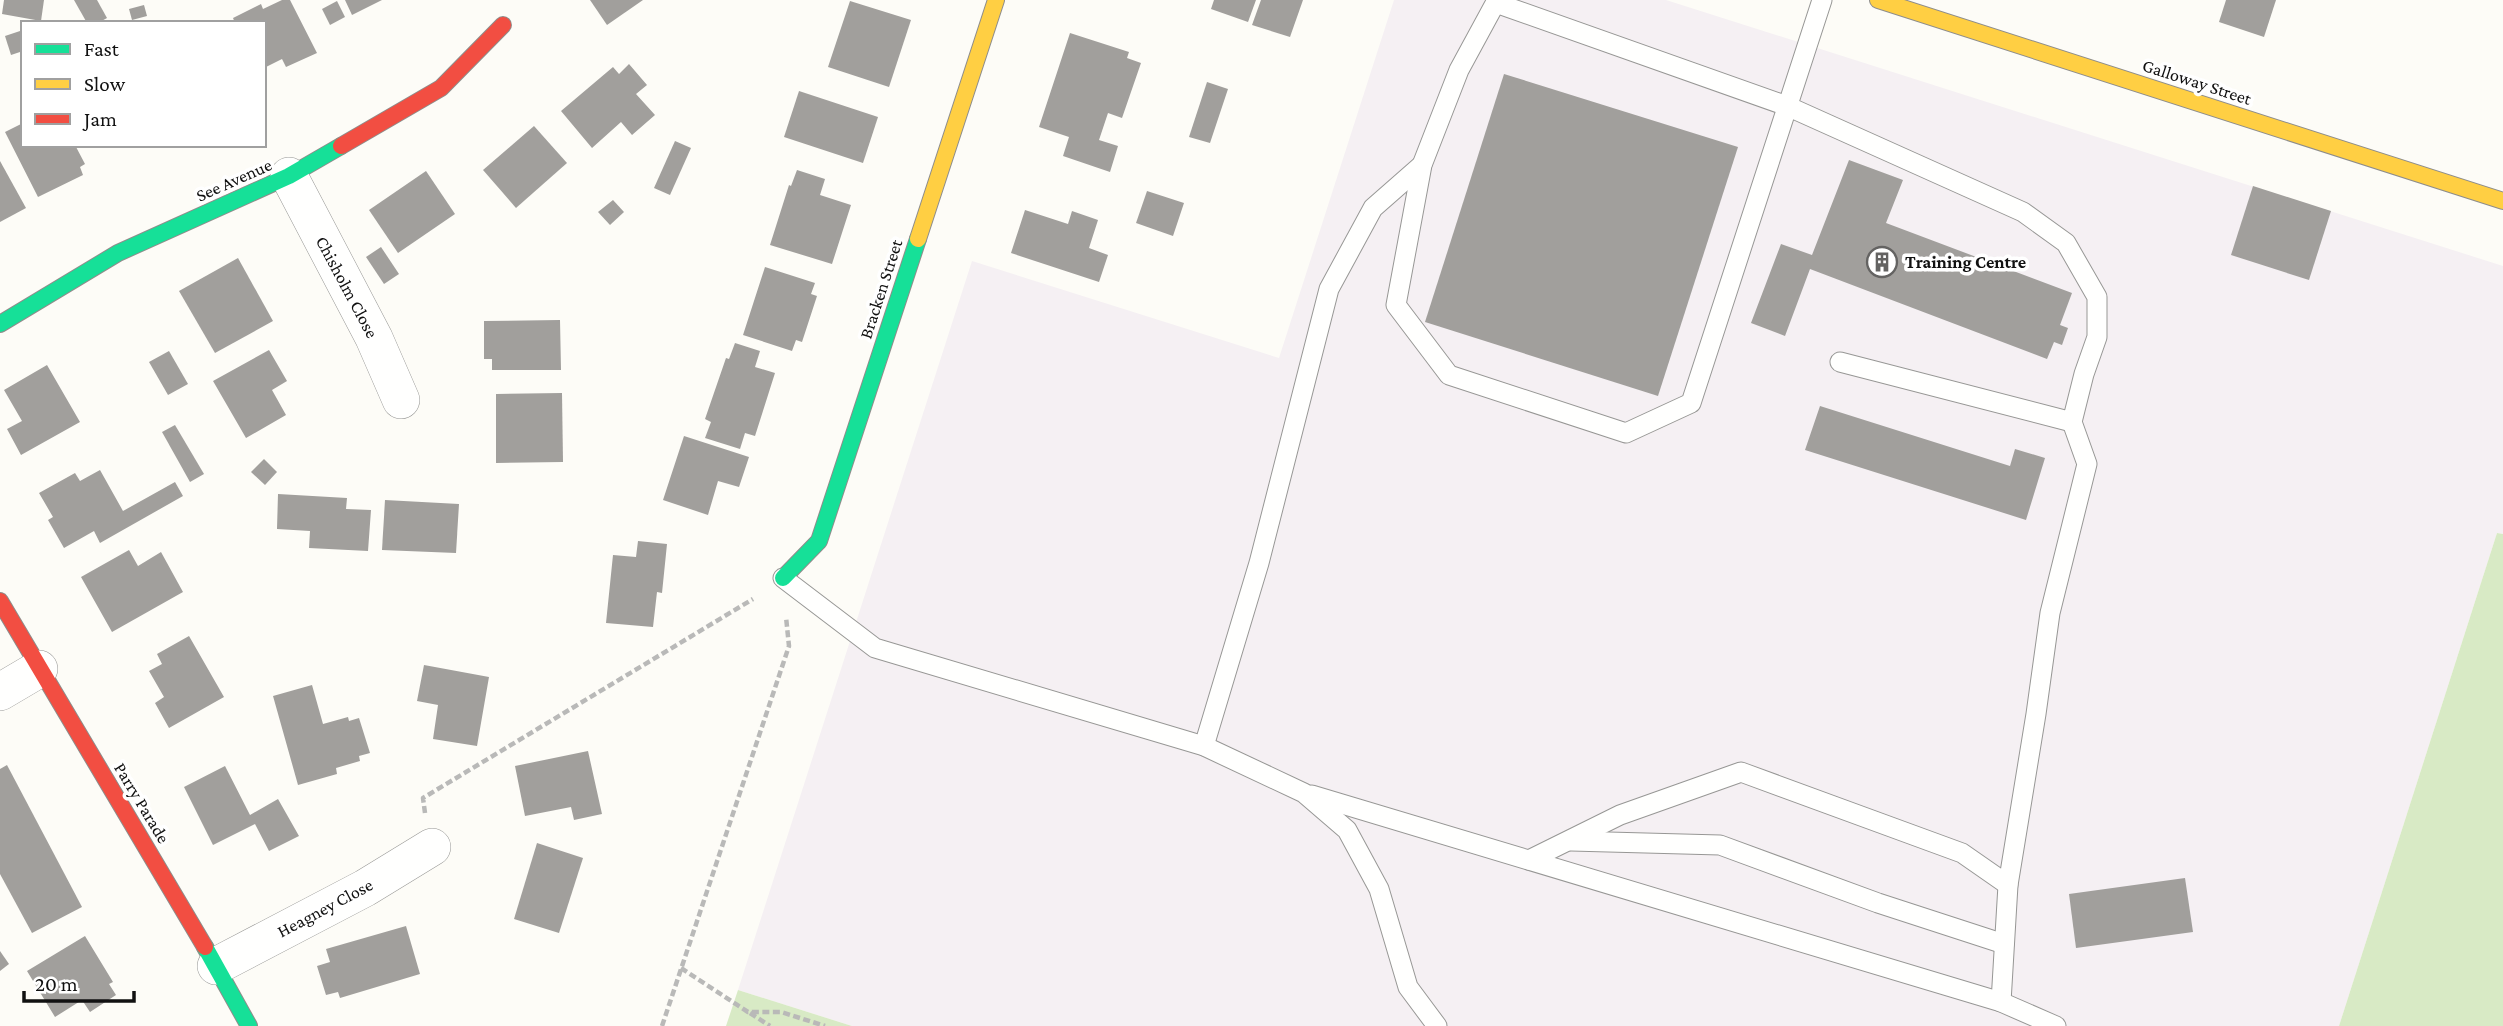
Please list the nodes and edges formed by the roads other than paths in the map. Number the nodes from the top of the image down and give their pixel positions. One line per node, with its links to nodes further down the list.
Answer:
1 (996, 0): 14 (street, Bracken Street)
2 (1822, 0): 6 (lane)
3 (1878, 0): 9 (street, Galloway Street)
4 (1496, 1): 6 (lane); 7 (lane)
5 (503, 24): 8 (street, See Avenue)
6 (1787, 106): 7 (lane); 13 (lane)
7 (1422, 165): 18 (lane)
8 (289, 176): 10 (street, See Avenue); 12 (street, Chisholm Close)
9 (2503, 201)
10 (0, 324)
11 (1840, 362): 13 (lane)
12 (401, 400)
13 (2072, 422): 23 (lane)
14 (783, 578): 18 (lane)
15 (0, 601): 16 (street, Parry Parade)
16 (40, 669): 17 (street); 25 (street, Parry Parade)
17 (0, 692)
18 (1204, 746): 19 (lane)
19 (1304, 793): 22 (lane); 28 (lane)
20 (1567, 841): 22 (lane); 23 (lane); 24 (lane)
21 (432, 846): 25 (street, Heagney Close)
22 (1529, 860): 26 (lane)
23 (2008, 885): 24 (lane)
24 (2004, 944): 26 (lane)
25 (216, 967): 27 (street, Parry Parade)
26 (2001, 1002): 29 (lane)
27 (248, 1026)
28 (1437, 1026)
29 (2056, 1026)

